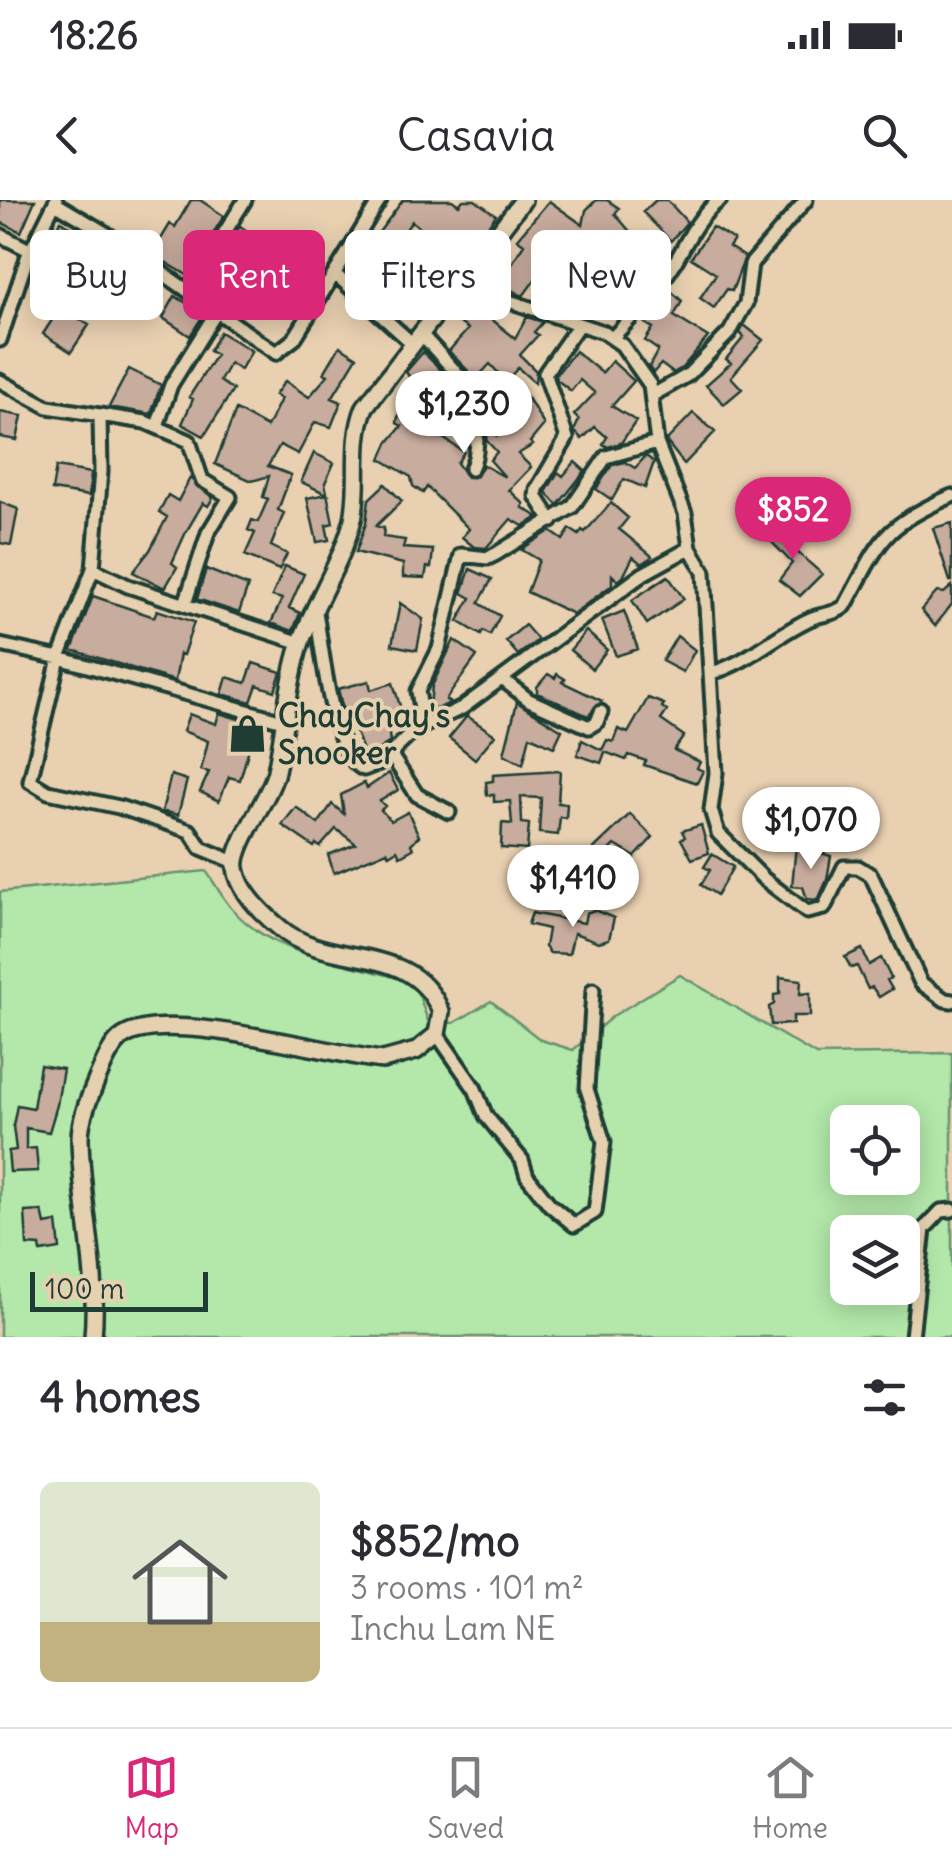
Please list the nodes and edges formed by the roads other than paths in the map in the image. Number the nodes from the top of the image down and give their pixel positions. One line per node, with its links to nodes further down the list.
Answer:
1 (245, 200): 8 (street)
2 (380, 200): 13 (street)
3 (524, 200): 9 (main road)
4 (720, 200): 22 (street)
5 (806, 200): 26 (street)
6 (56, 201): 7 (street); 14 (street)
7 (42, 230)
8 (226, 230)
9 (500, 230)
10 (0, 235): 11 (street)
11 (30, 250)
12 (30, 254): 24 (street)
13 (336, 275): 15 (street); 23 (street)
14 (183, 288)
15 (325, 292)
16 (511, 302): 21 (street)
17 (211, 320): 28 (street)
18 (231, 320): 19 (street)
19 (307, 320)
20 (430, 320): 23 (main road)
21 (577, 326): 22 (street); 32 (street)
22 (613, 337): 26 (street)
23 (417, 338): 30 (street); 36 (main road)
24 (0, 340)
25 (0, 381): 27 (street)
26 (653, 396): 29 (street)
27 (100, 417): 28 (street); 34 (street)
28 (157, 426): 35 (street)
29 (657, 443): 32 (street); 33 (street)
30 (471, 469)
31 (952, 496): 40 (street)
32 (552, 521): 44 (street)
33 (690, 548): 40 (street); 41 (street)
34 (93, 569): 35 (street); 39 (street)
35 (185, 604): 37 (street)
36 (316, 612): 37 (main road); 45 (street)
37 (301, 643): 43 (main road)
38 (0, 645): 39 (street)
39 (58, 658): 43 (street); 47 (street)
40 (710, 673): 49 (street)
41 (502, 679): 42 (street); 44 (street)
42 (601, 712)
43 (283, 721): 47 (main road)
44 (424, 726): 45 (street)
45 (390, 754): 46 (street)
46 (449, 812)
47 (236, 862): 50 (main road)
48 (594, 990): 50 (street)
49 (952, 1000)
50 (437, 1034): 52 (main road)
51 (952, 1210): 53 (street)
52 (93, 1337)
53 (912, 1337)

